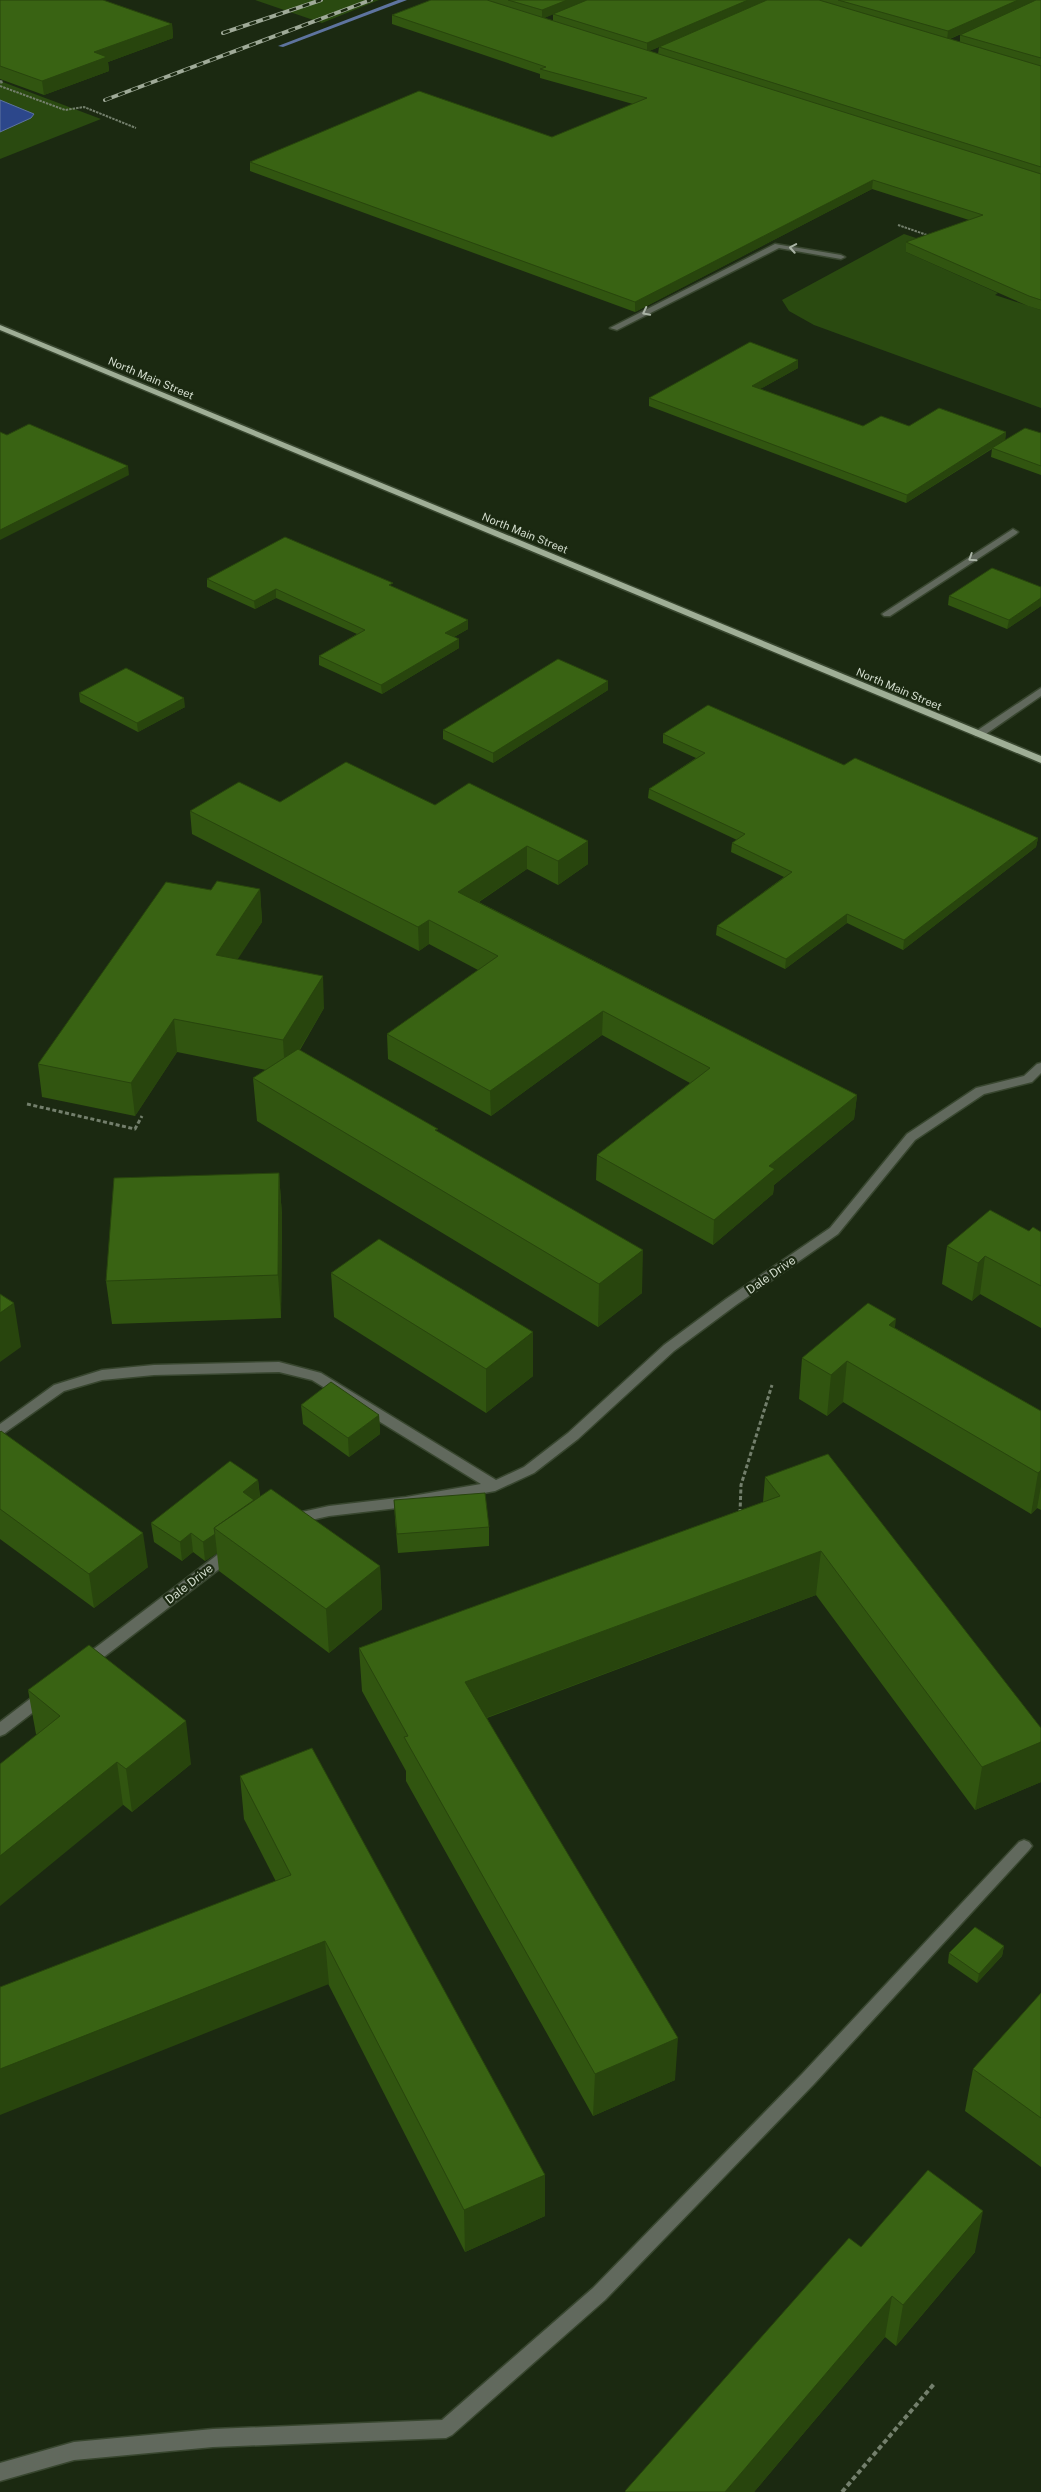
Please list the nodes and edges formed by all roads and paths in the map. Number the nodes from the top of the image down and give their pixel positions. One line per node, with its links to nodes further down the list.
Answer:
1 (0, 83): 2 (path)
2 (136, 128)
3 (898, 225): 4 (path)
4 (932, 237)
5 (841, 257): 7 (street, one-way to 7)
6 (0, 328): 11 (main road, North Main Street)
7 (614, 328)
8 (1013, 532): 9 (street, one-way to 9)
9 (887, 614)
10 (1041, 691): 11 (street)
11 (979, 734): 12 (main road, North Main Street)
12 (1041, 760)
13 (1041, 1067): 18 (street, Dale Drive)
14 (27, 1104): 15 (path)
15 (142, 1116)
16 (772, 1385): 19 (path)
17 (0, 1431): 18 (street)
18 (495, 1486): 20 (street, Dale Drive)
19 (740, 1519)
20 (275, 1523)
21 (238, 1547): 22 (street, Dale Drive)
22 (73, 1674)
23 (58, 1685): 24 (street)
24 (0, 1730)
25 (1024, 1846): 27 (street)
26 (934, 2384): 28 (path)
27 (0, 2472)
28 (842, 2492)

